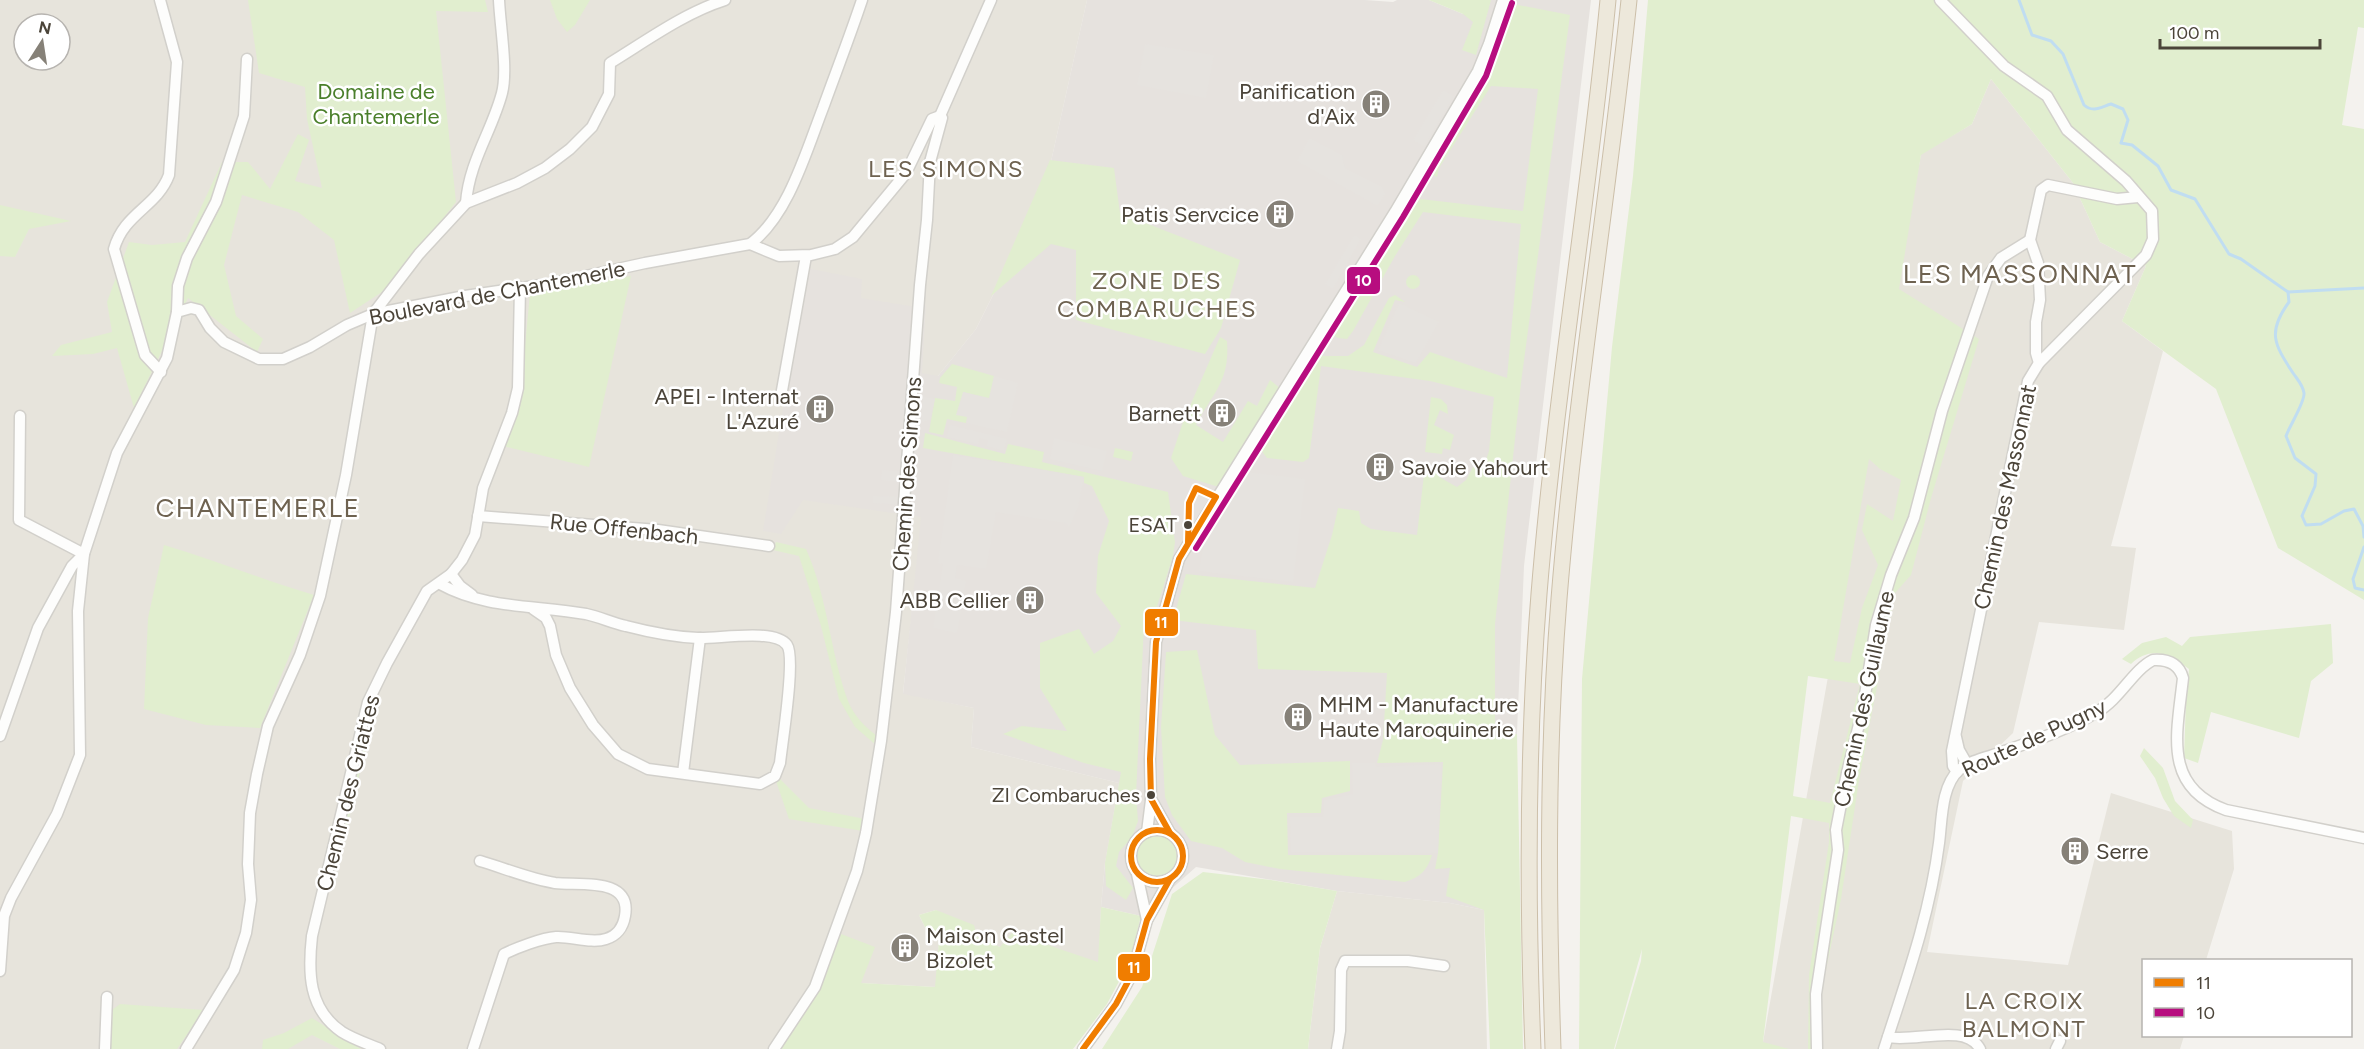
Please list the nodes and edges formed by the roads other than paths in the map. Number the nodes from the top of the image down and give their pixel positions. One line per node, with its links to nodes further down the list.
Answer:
1 (160, 0): 23 (street)
2 (499, 0): 13 (street)
3 (725, 0): 13 (street)
4 (862, 0): 14 (street)
5 (991, 0): 11 (street)
6 (1503, 0): 41 (street)
7 (1608, 0): 61 (highway)
8 (1629, 0): 62 (highway)
9 (1940, 0): 12 (street, Chemin des Massonnat)
10 (247, 59): 20 (street)
11 (940, 116): 18 (street); 58 (street, Chemin des Simons)
12 (2138, 197): 15 (street); 22 (street, Chemin des Massonnat)
13 (466, 203): 21 (street)
14 (760, 237): 16 (street); 17 (street)
15 (2030, 240): 22 (street); 63 (street, Chemin des Guillaume)
16 (750, 244): 17 (street); 19 (street, Boulevard de Chantemerle)
17 (774, 255): 18 (street)
18 (806, 256): 24 (street)
19 (520, 287): 21 (street, Boulevard de Chantemerle); 26 (street, Chemin des Griattes)
20 (177, 312): 21 (street, Boulevard de Chantemerle); 23 (street)
21 (374, 314): 55 (street)
22 (2039, 363): 37 (street, Chemin des Massonnat)
23 (163, 366): 28 (street)
24 (781, 396)
25 (20, 416): 28 (street)
26 (478, 516): 27 (street, Rue Offenbach); 29 (street, Chemin des Griattes)
27 (768, 546)
28 (84, 554): 36 (street); 48 (street)
29 (451, 574): 30 (street, Chemin des Griattes); 31 (street)
30 (440, 584): 31 (street); 56 (street, Chemin des Griattes)
31 (477, 599): 32 (street)
32 (533, 609): 33 (street); 34 (street)
33 (565, 612): 34 (street); 35 (street)
34 (550, 626): 40 (street)
35 (700, 638): 40 (street); 40 (street)
36 (1, 734)
37 (1956, 735): 38 (street); 39 (street, Chemin des Massonnat)
38 (1967, 764): 39 (street, Route de Pugny); 44 (street, Route de Pugny)
39 (1956, 772): 53 (street, Route de Pugny)
40 (683, 773)
41 (1151, 799): 42 (street); 43 (street)
42 (1147, 832): 43 (street); 46 (street)
43 (1170, 833): 47 (street)
44 (2364, 838)
45 (480, 861): 57 (street)
46 (1137, 874): 47 (street); 49 (street)
47 (1170, 879): 49 (street)
48 (2, 912): 51 (street)
49 (1147, 920): 59 (street)
50 (1444, 966): 60 (street)
51 (0, 971)
52 (107, 997): 54 (street)
53 (1888, 1037): 64 (street, Route de Pugny); 65 (street)
54 (105, 1049)
55 (186, 1049)
56 (380, 1049)
57 (473, 1049)
58 (774, 1049)
59 (1083, 1049)
60 (1337, 1049)
61 (1533, 1049)
62 (1553, 1049)
63 (1817, 1049)
64 (1884, 1049)
65 (1980, 1049)

